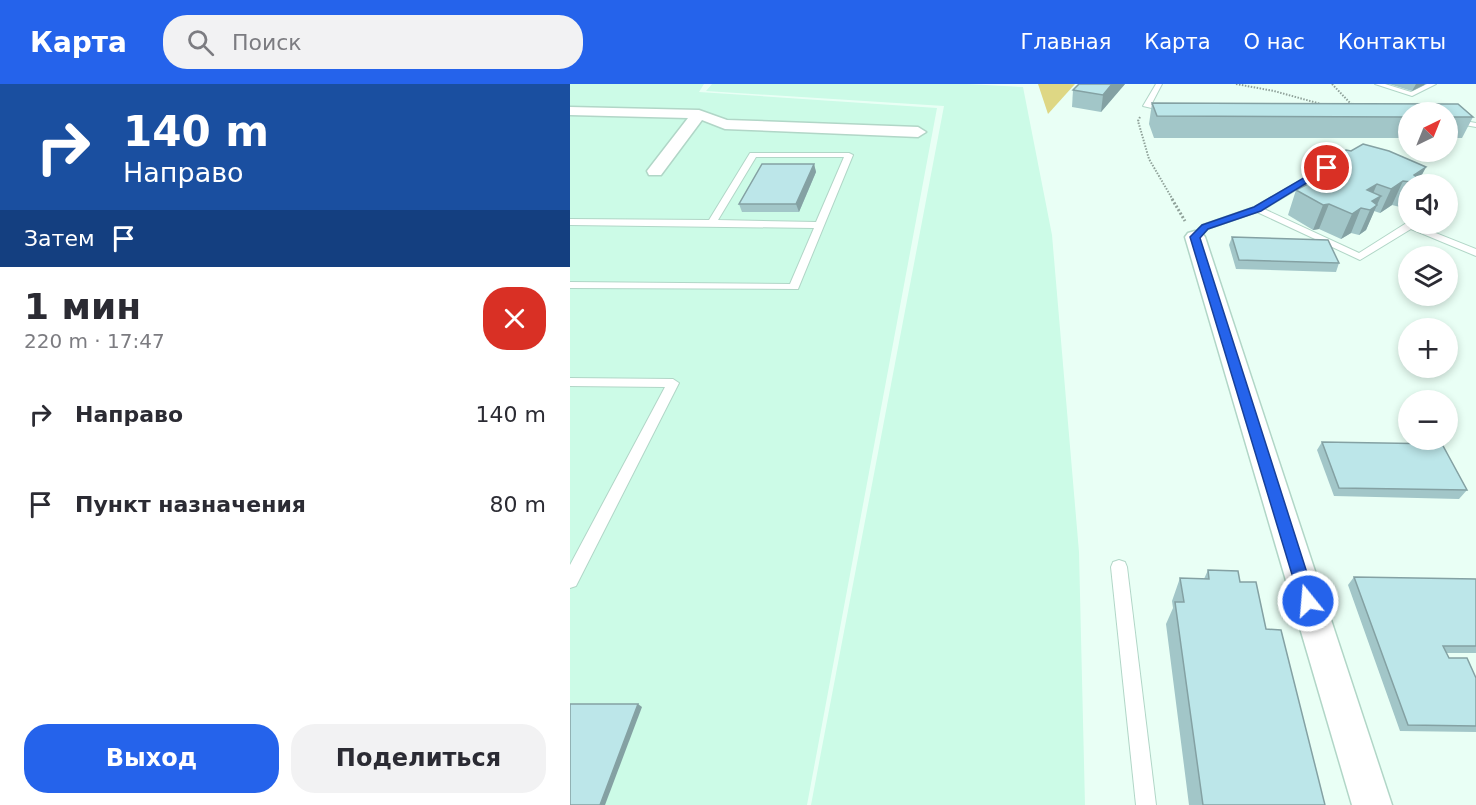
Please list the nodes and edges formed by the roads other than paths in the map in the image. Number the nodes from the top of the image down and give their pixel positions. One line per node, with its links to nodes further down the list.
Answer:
1 (1159, 84): 5 (lane)
2 (1378, 84): 3 (lane)
3 (1433, 84)
4 (570, 111): 6 (street)
5 (1179, 113)
6 (699, 114): 9 (street); 11 (street)
7 (1458, 122): 8 (lane)
8 (1476, 125)
9 (918, 132)
10 (1354, 162): 12 (lane)
11 (655, 171)
12 (1257, 209): 16 (lane); 18 (lane)
13 (570, 222): 14 (lane)
14 (712, 223): 15 (lane); 15 (lane)
15 (819, 225): 20 (lane)
16 (1398, 232)
17 (1433, 234): 19 (lane)
18 (1195, 237): 25 (street)
19 (1476, 253)
20 (570, 285)
21 (570, 382): 23 (lane)
22 (1119, 567): 24 (lane)
23 (570, 581)
24 (1146, 805)
25 (1371, 805)

